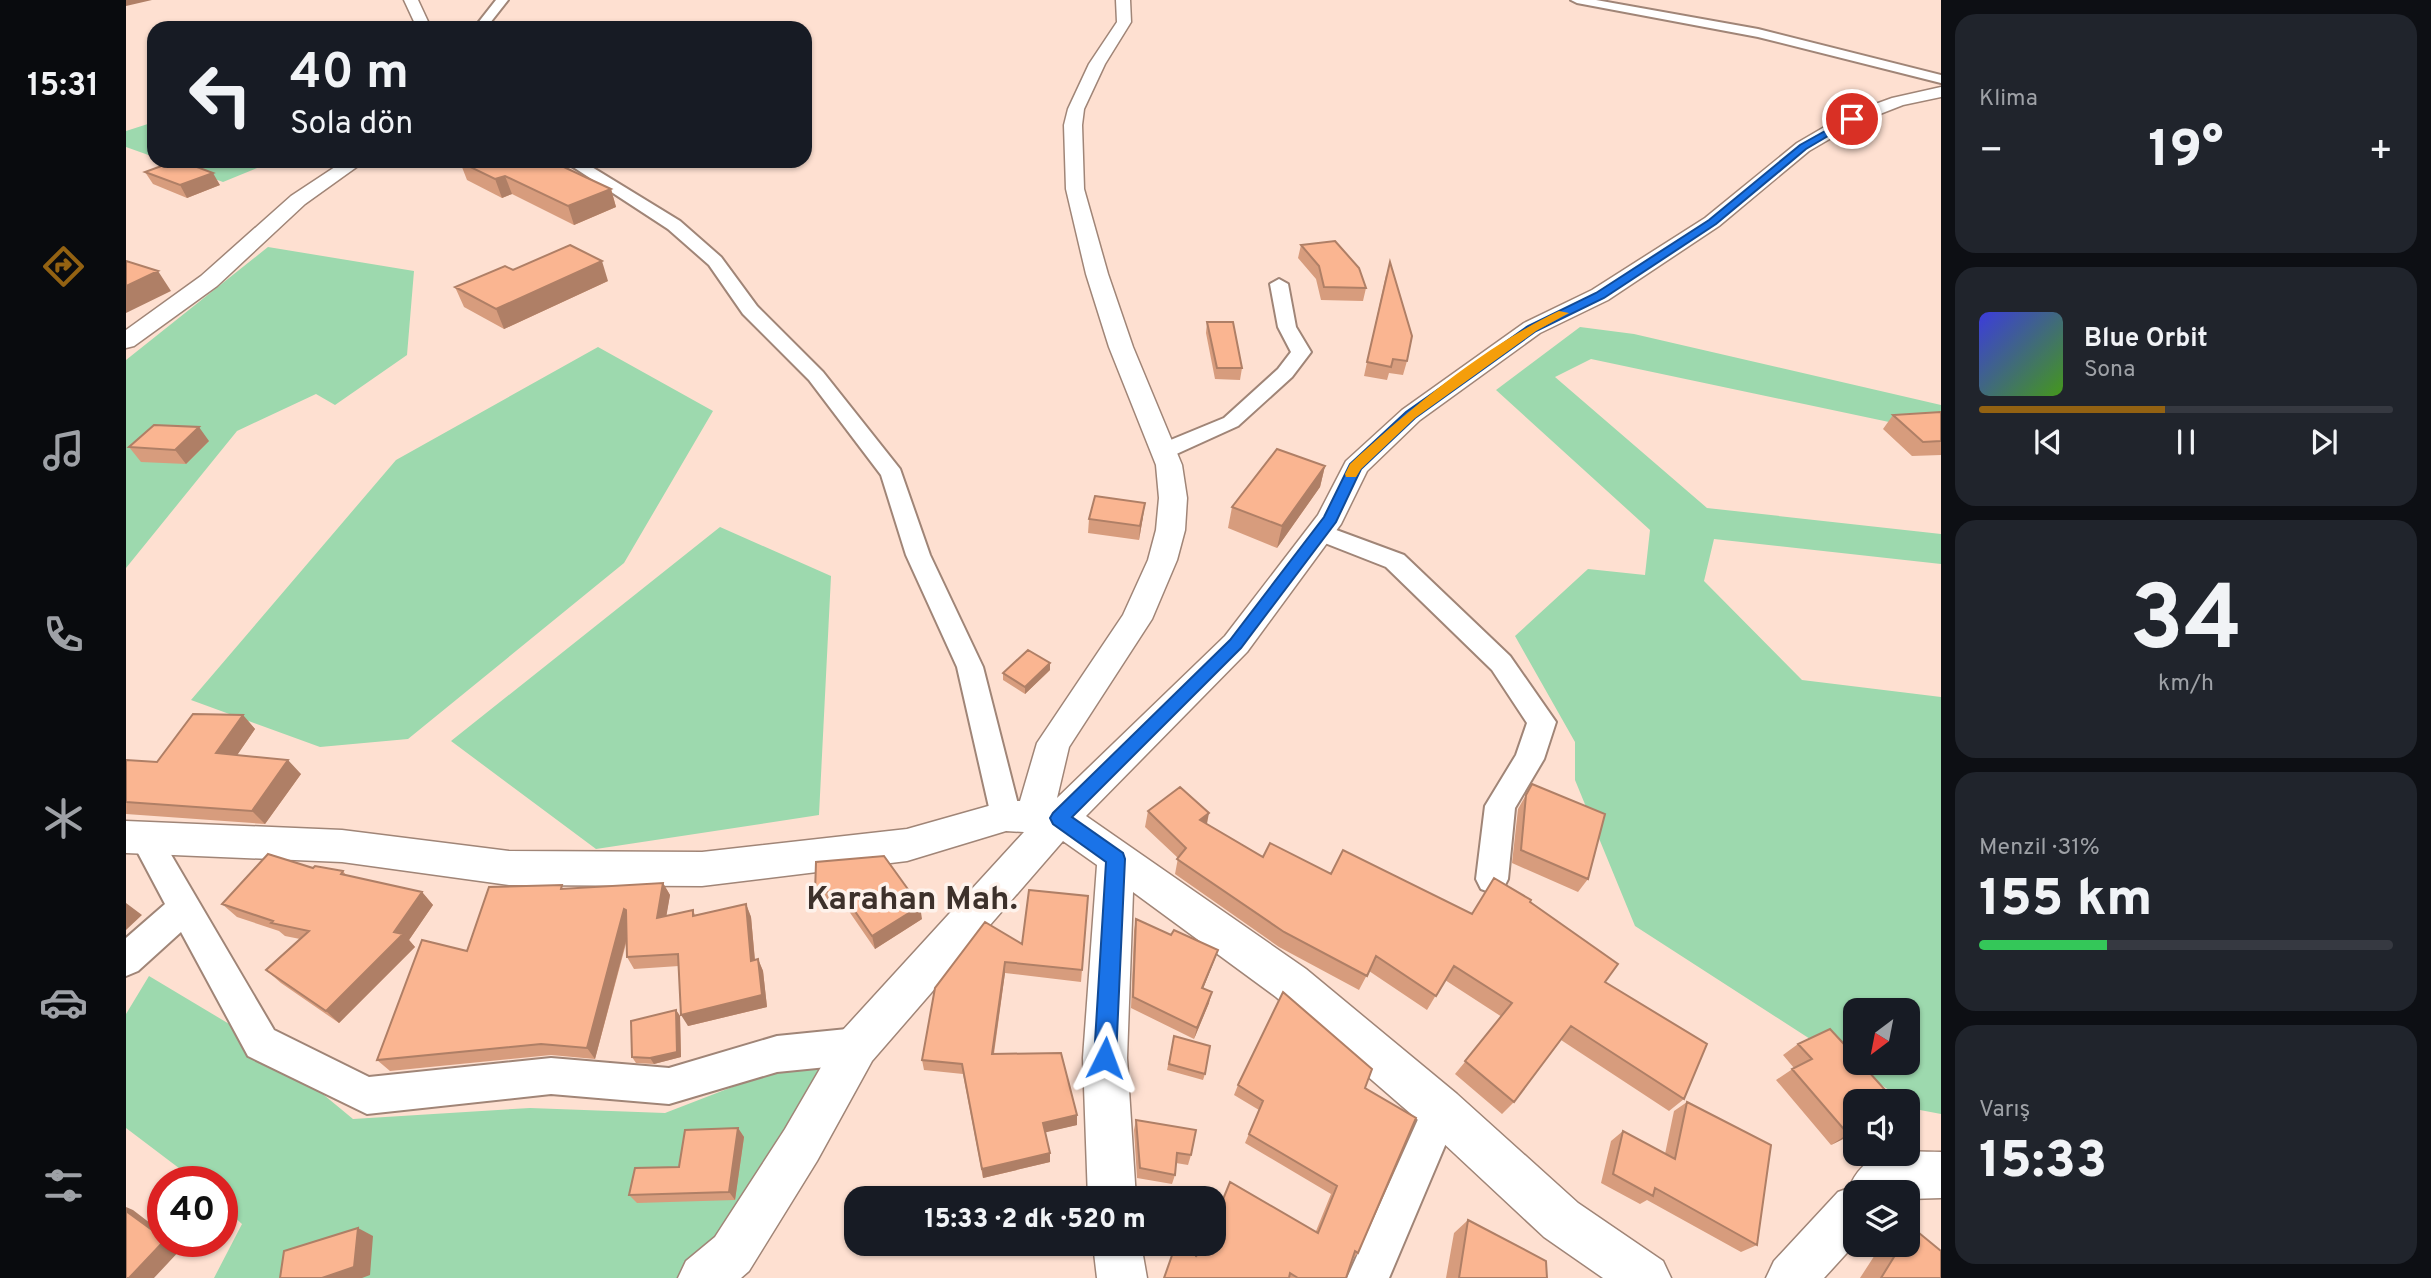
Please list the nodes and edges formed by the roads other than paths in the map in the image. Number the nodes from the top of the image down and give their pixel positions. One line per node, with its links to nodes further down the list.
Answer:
1 (411, 0): 5 (street)
2 (502, 0): 6 (street)
3 (1123, 0): 13 (street)
4 (1577, 0): 7 (street)
5 (421, 21)
6 (486, 21)
7 (1941, 79)
8 (1941, 92): 14 (street)
9 (346, 168): 12 (street)
10 (583, 168): 15 (street)
11 (1279, 284): 13 (street)
12 (126, 341)
13 (1164, 451): 15 (street)
14 (1320, 532): 15 (street); 18 (street)
15 (1033, 817): 16 (street); 17 (street); 21 (street)
16 (136, 837): 19 (street)
17 (1116, 859): 22 (street); 25 (street)
18 (1492, 879)
19 (185, 907): 20 (street); 21 (street)
20 (126, 960)
21 (857, 1045): 28 (street)
22 (1441, 1110): 30 (street); 31 (street)
23 (1941, 1175): 24 (street)
24 (1882, 1180)
25 (1111, 1186)
26 (1843, 1222): 32 (street)
27 (1119, 1256): 29 (street)
28 (721, 1270)
29 (1122, 1278)
30 (1368, 1278)
31 (1646, 1278)
32 (1791, 1278)

